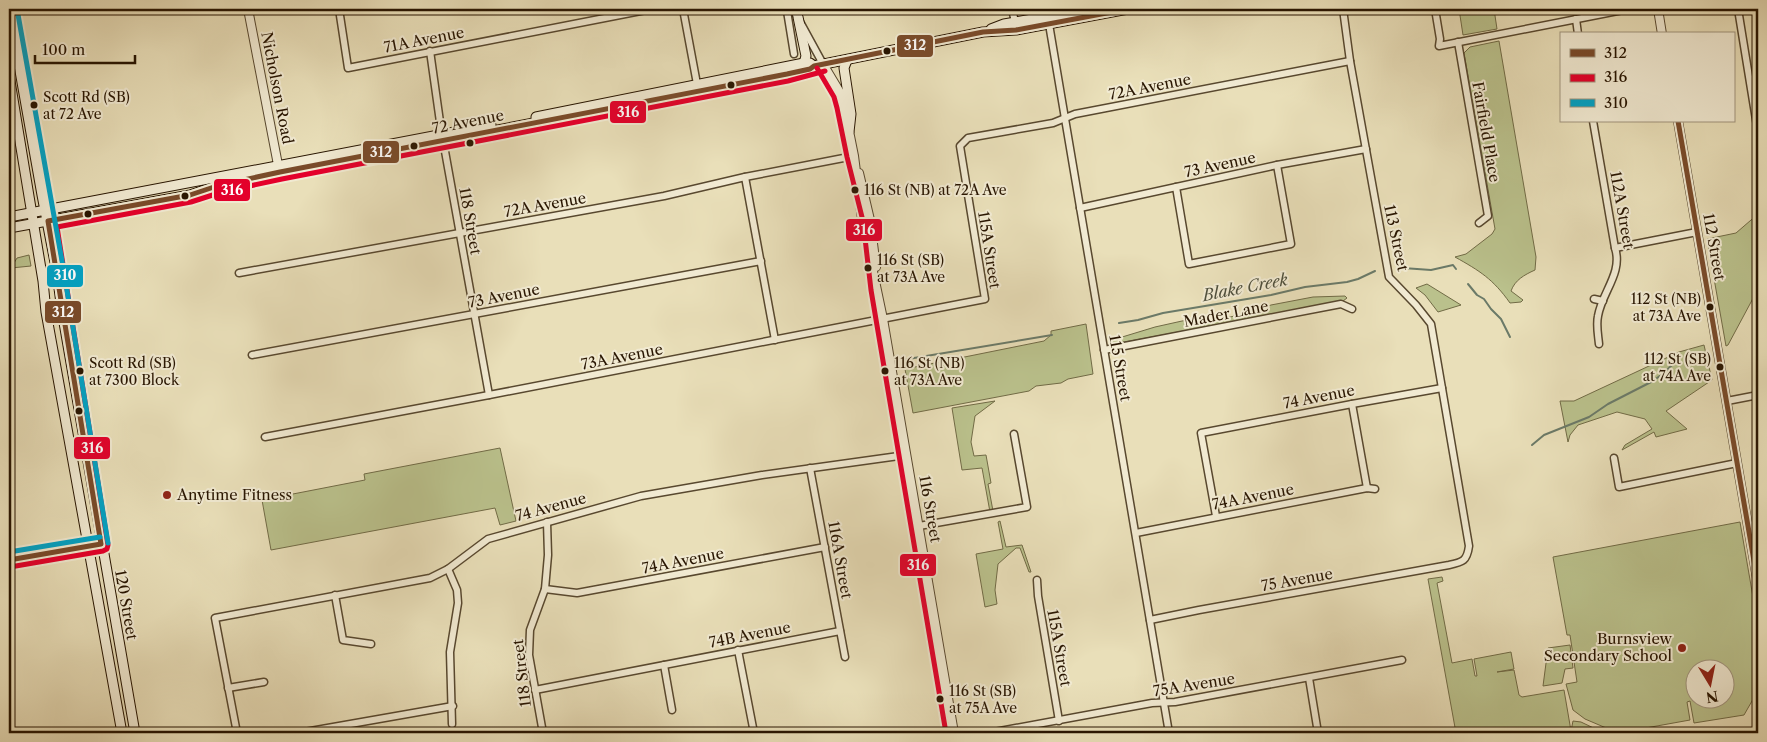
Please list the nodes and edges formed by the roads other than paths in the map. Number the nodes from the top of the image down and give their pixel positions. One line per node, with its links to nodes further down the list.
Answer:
1 (9, 9): 50 (main road, 120 Street)
2 (248, 9): 44 (street, Nicholson Road)
3 (339, 9): 25 (street, 71A Avenue)
4 (651, 9): 25 (street, 71A Avenue)
5 (683, 9): 32 (street)
6 (789, 9): 26 (street)
7 (793, 9): 17 (street, 116 Street)
8 (1012, 9): 19 (street)
9 (1089, 9): 16 (main road, 72 Avenue)
10 (1128, 9): 20 (main road, 72 Avenue)
11 (1343, 9): 28 (street, 113 Street)
12 (1434, 9): 24 (street)
13 (1628, 9): 18 (street)
14 (1658, 9): 23 (street)
15 (1738, 9): 34 (street)
16 (1062, 13): 19 (main road, 72 Avenue); 20 (street)
17 (798, 17): 29 (main road); 30 (street, 116 Street)
18 (1576, 19): 22 (street); 24 (street)
19 (1015, 22): 21 (main road, 72 Avenue)
20 (1049, 24): 21 (main road, 72 Avenue); 33 (street, 115 Street)
21 (983, 32): 27 (main road, 72 Avenue)
22 (1578, 32)
23 (1662, 32)
24 (1458, 42): 54 (street, Fairfield Place)
25 (430, 51): 39 (street, 118 Street)
26 (794, 54)
27 (847, 60): 30 (main road, 72 Avenue); 37 (main road)
28 (1350, 61): 33 (street, 72A Avenue); 41 (street, 113 Street)
29 (804, 63): 30 (main road, 72 Avenue); 32 (main road, 72 Avenue)
30 (819, 65): 37 (street, 116 Street); 39 (main road, 72 Avenue)
31 (9, 75): 51 (main road, 120 Street)
32 (697, 84): 39 (main road, 72 Avenue)
33 (1064, 117): 40 (street, 72A Avenue); 49 (street, 115 Street)
34 (1757, 121): 38 (street)
35 (1593, 122): 59 (street, 112A Street)
36 (1678, 122): 57 (street, 112 Street)
37 (849, 132): 42 (street, 116 Street)
38 (1758, 132)
39 (443, 138): 44 (main road, 72 Avenue); 58 (street, 118 Street)
40 (960, 146): 62 (street, 115A Street)
41 (1366, 149): 43 (street, 73 Avenue); 72 (street, 113 Street)
42 (854, 156): 45 (street, 72A Avenue); 67 (street, 116 Street)
43 (1277, 165): 47 (street, 73 Avenue); 47 (street)
44 (279, 169): 46 (main road, 72 Avenue); 48 (main road, 72 Avenue)
45 (745, 177): 58 (street, 72A Avenue); 60 (street)
46 (184, 183): 48 (main road); 50 (main road, 72 Avenue)
47 (1176, 187): 49 (street, 73 Avenue)
48 (136, 205): 53 (main road, 72 Avenue)
49 (1080, 208): 70 (street, 115 Street)
50 (45, 210): 51 (main road, 72 Avenue); 53 (main road, 120 Street)
51 (32, 213): 52 (main road, 72 Avenue); 55 (main road, 120 Street)
52 (9, 216)
53 (48, 221): 55 (main road, 72 Avenue); 89 (main road, 120 Street)
54 (1479, 223)
55 (33, 224): 56 (main road, 72 Avenue); 90 (main road, 120 Street)
56 (9, 228)
57 (1697, 232): 59 (street); 75 (street, 112 Street)
58 (460, 233): 61 (street, 72A Avenue); 66 (street, 118 Street)
59 (1615, 248): 64 (street, 112A Street)
60 (761, 261): 66 (street, 73 Avenue); 68 (street)
61 (239, 273)
62 (985, 298): 67 (street, 73A Avenue)
63 (1594, 299): 64 (street)
64 (1603, 301): 69 (street, 112A Street)
65 (1352, 309): 70 (street, Mader Lane)
66 (474, 314): 71 (street, 73 Avenue); 73 (street, 118 Street)
67 (883, 319): 68 (street, 73A Avenue); 79 (street, 116 Street)
68 (775, 340): 73 (street, 73A Avenue)
69 (1599, 344)
70 (1104, 350): 88 (street, 115 Street)
71 (252, 355)
72 (1442, 388): 76 (street, 74 Avenue); 93 (street, 113 Street)
73 (489, 395): 78 (street, 73A Avenue)
74 (1758, 395): 75 (street)
75 (1727, 401): 81 (street, 112 Street)
76 (1352, 404): 83 (street); 85 (street, 74 Avenue)
77 (1014, 434): 87 (street)
78 (265, 437)
79 (906, 455): 82 (street, 74 Avenue); 87 (street, 116 Street)
80 (1614, 458): 81 (street)
81 (1737, 463): 96 (street, 112 Street)
82 (810, 468): 86 (street, 74 Avenue); 91 (street, 116A Street)
83 (1368, 488): 84 (street, 74A Avenue); 85 (street, 74A Avenue)
84 (1375, 489)
85 (1216, 516): 88 (street, 74A Avenue)
86 (546, 522): 94 (street, 74 Avenue); 97 (street, 118 Street)
87 (919, 526): 125 (street, 116 Street)
88 (1136, 533): 99 (street, 115 Street)
89 (102, 544): 90 (street); 114 (main road, 120 Street)
90 (88, 547): 92 (street); 106 (main road, 120 Street)
91 (825, 547): 97 (street, 74A Avenue); 100 (street, 116A Street)
92 (9, 560)
93 (1449, 565): 99 (street, 75 Avenue)
94 (448, 570): 98 (street, 74 Avenue); 112 (street)
95 (1037, 580): 116 (street, 115A Street)
96 (1758, 584)
97 (545, 589): 110 (street, 118 Street)
98 (335, 595): 101 (street); 109 (street, 74 Avenue)
99 (1150, 620): 111 (street, 115 Street)
100 (840, 631): 102 (street, 74B Avenue); 103 (street, 116A Street)
101 (371, 644)
102 (738, 650): 105 (street, 74B Avenue); 124 (street)
103 (844, 657)
104 (1402, 660): 107 (street, 75A Avenue)
105 (664, 665): 110 (street, 74B Avenue); 113 (street)
106 (110, 668): 114 (main road); 115 (main road, 120 Street)
107 (1309, 678): 111 (street, 75A Avenue); 128 (street)
108 (264, 682): 109 (street)
109 (228, 688): 121 (street)
110 (535, 690): 123 (street, 118 Street)
111 (1164, 703): 116 (street, 75A Avenue); 127 (street, 115 Street)
112 (452, 706): 117 (street); 122 (street)
113 (672, 710)
114 (131, 713): 120 (main road, 120 Street)
115 (119, 718): 118 (main road, 120 Street); 119 (main road)
116 (1059, 721): 126 (street, 75A Avenue)
117 (452, 724)
118 (122, 733)
119 (130, 733)
120 (135, 733)
121 (237, 733)
122 (299, 733)
123 (543, 733)
124 (754, 733)
125 (954, 733)
126 (989, 733)
127 (1169, 733)
128 (1318, 733)

